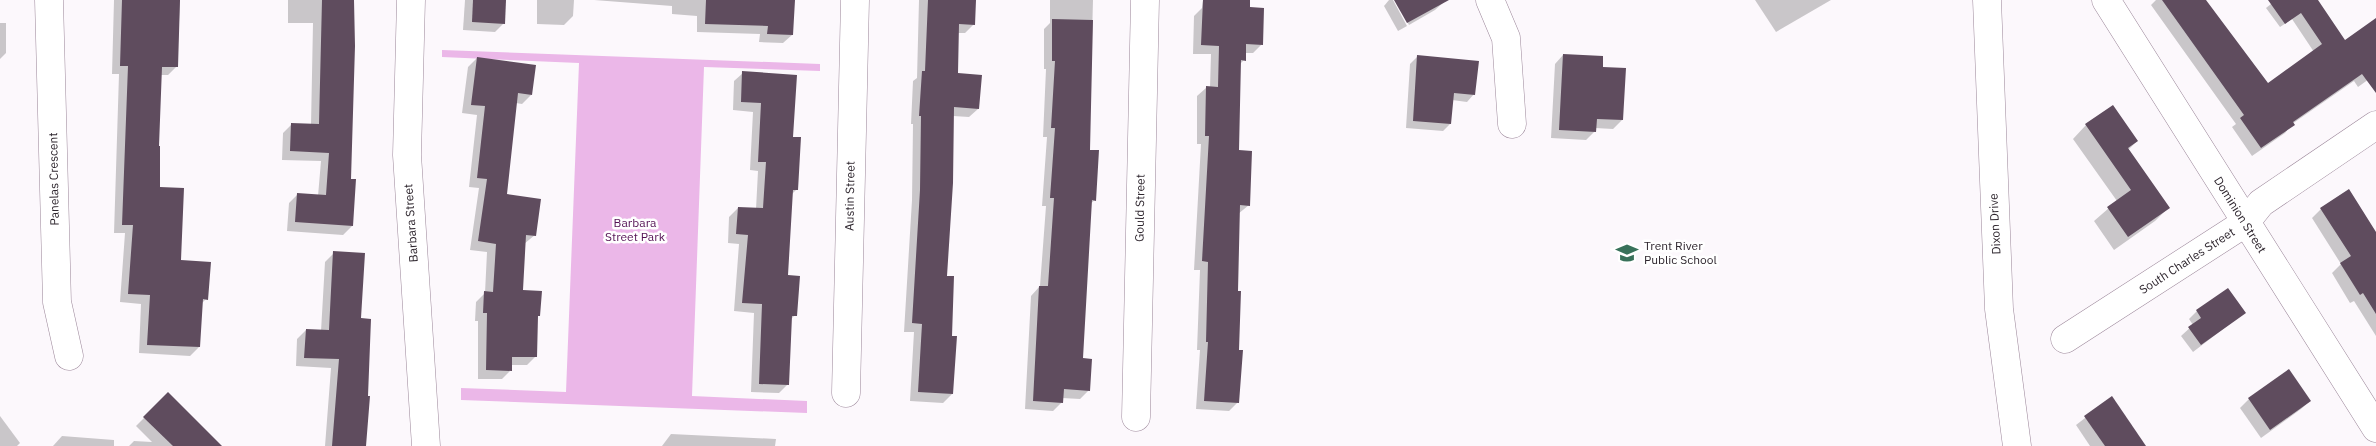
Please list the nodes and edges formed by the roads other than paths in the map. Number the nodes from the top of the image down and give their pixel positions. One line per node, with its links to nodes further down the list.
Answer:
1 (49, 0): 12 (street, Panelas Crescent)
2 (411, 0): 16 (street, Barbara Street)
3 (855, 0): 13 (street, Austin Street)
4 (1145, 0): 14 (street, Gould Street)
5 (1490, 0): 8 (street)
6 (1987, 0): 17 (street, Dixon Drive)
7 (2106, 0): 10 (street, Dominion Street)
8 (1512, 124)
9 (2376, 125): 10 (street, South Charles Street)
10 (2245, 223): 11 (street, South Charles Street); 15 (street, Dominion Street)
11 (2065, 339)
12 (69, 356)
13 (846, 393)
14 (1136, 417)
15 (2376, 428)
16 (426, 446)
17 (2017, 446)

